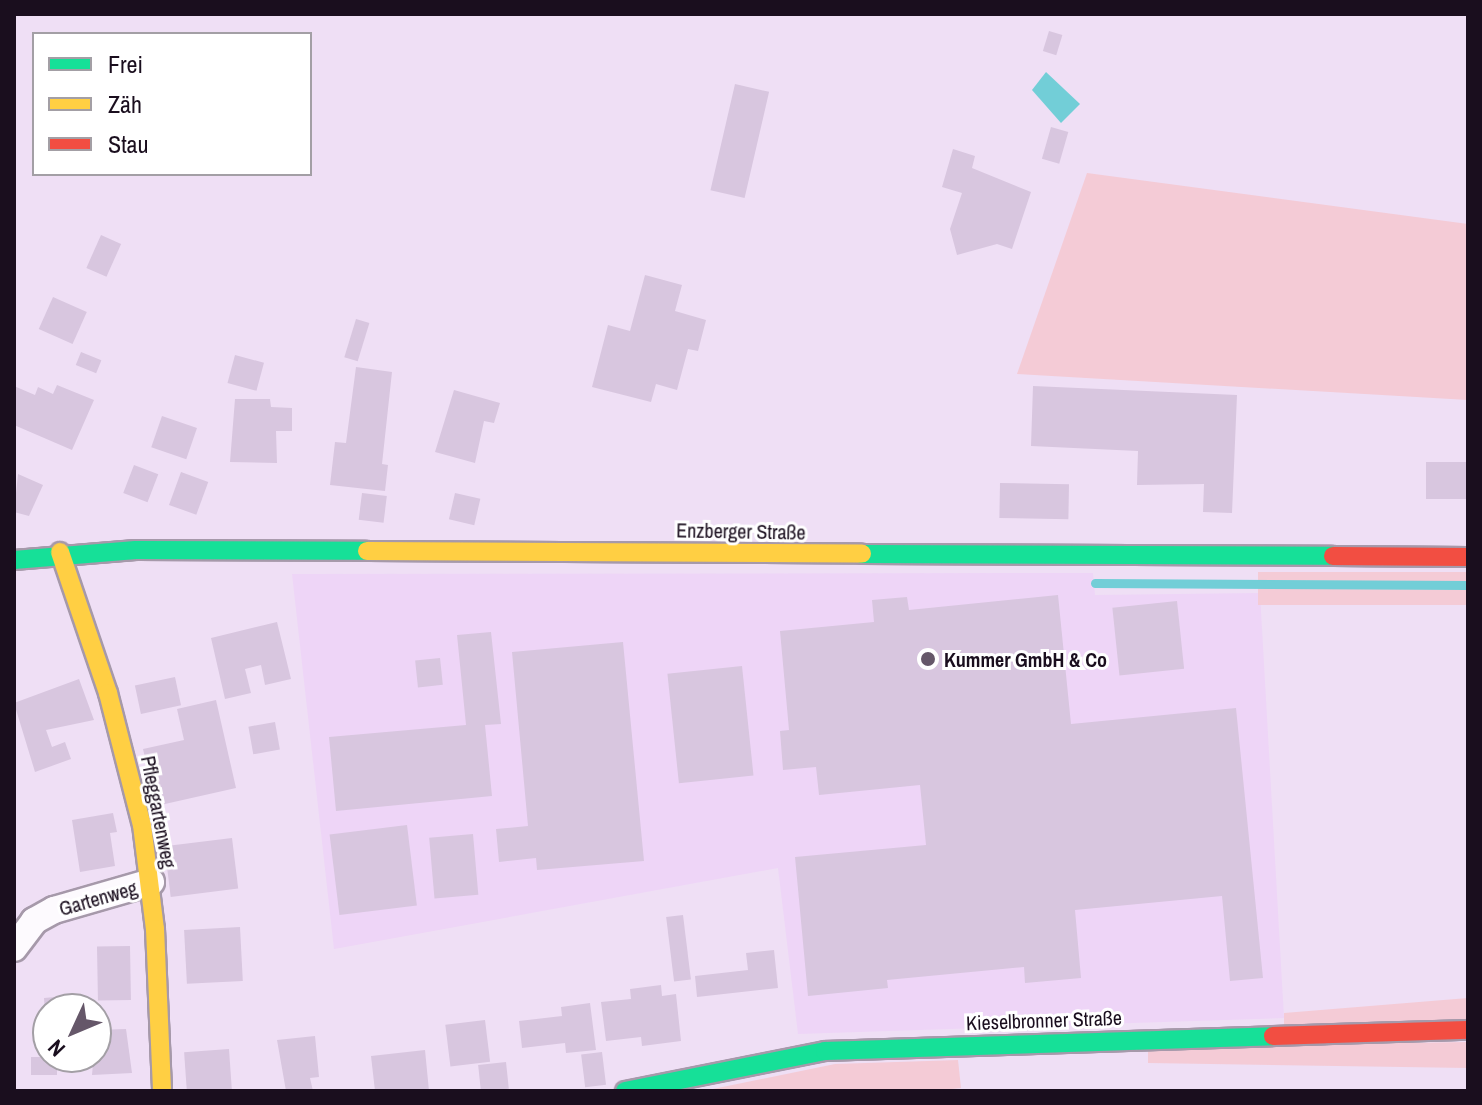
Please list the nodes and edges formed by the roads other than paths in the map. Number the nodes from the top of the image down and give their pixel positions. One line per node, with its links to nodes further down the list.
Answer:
1 (60, 552): 2 (main road, Enzberger Straße); 3 (main road, Enzberger Straße); 4 (main road, Pfleggartenweg)
2 (1468, 557)
3 (14, 560)
4 (151, 882): 5 (street, Gartenweg); 7 (main road, Pfleggartenweg)
5 (14, 948)
6 (1468, 1030): 8 (main road, Kieselbronner Straße)
7 (162, 1091)
8 (625, 1091)

